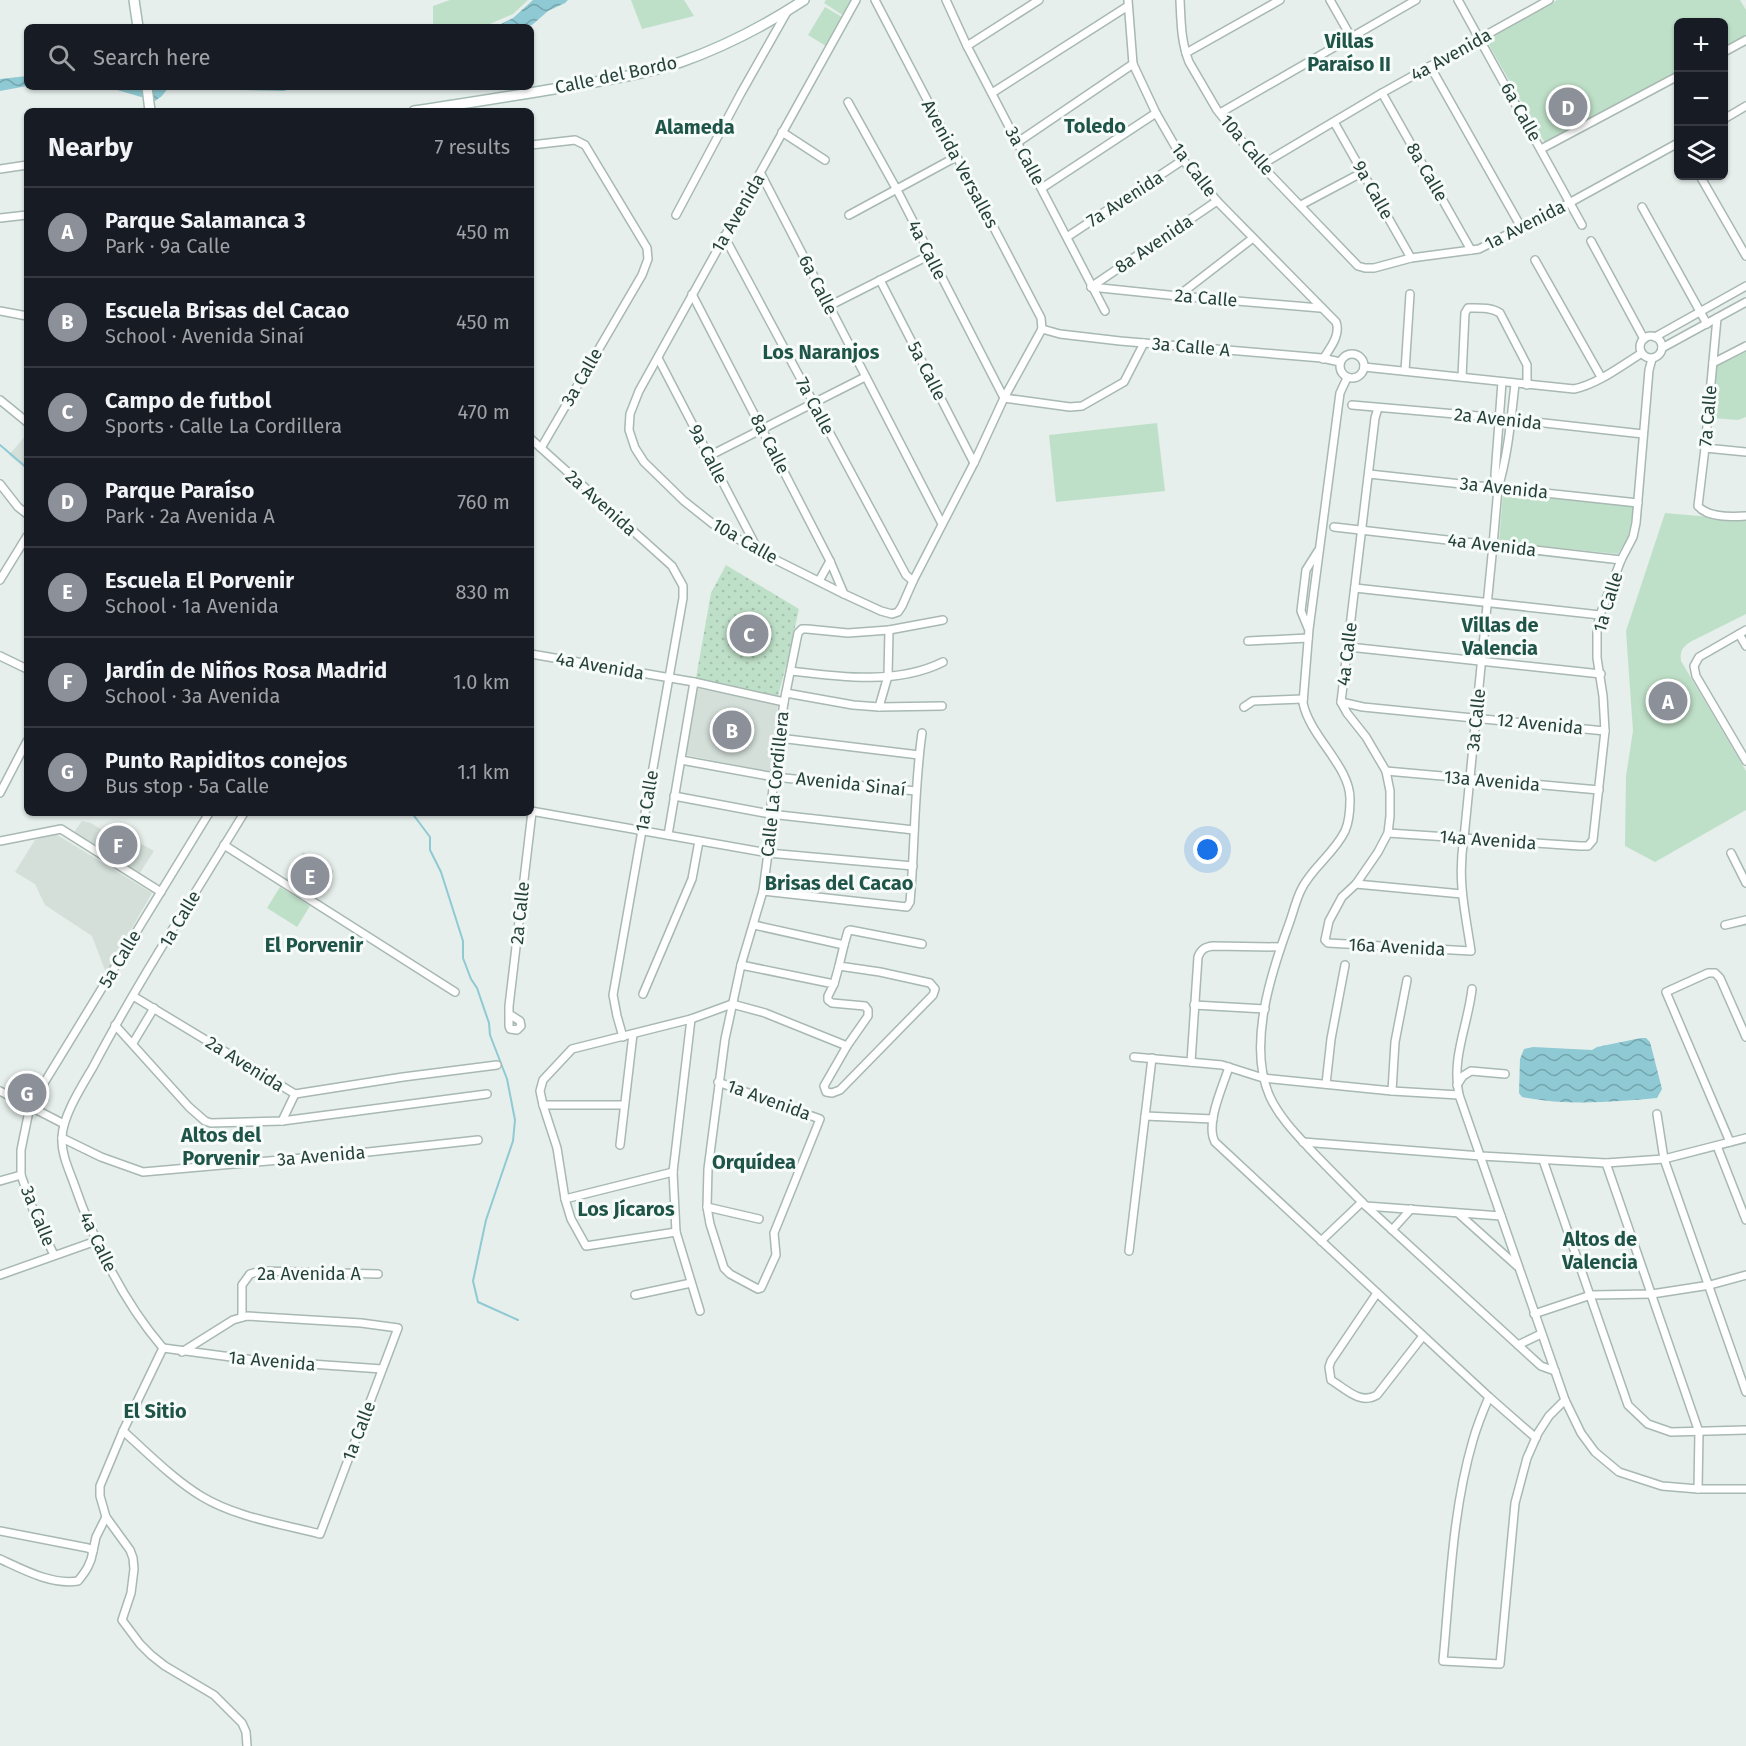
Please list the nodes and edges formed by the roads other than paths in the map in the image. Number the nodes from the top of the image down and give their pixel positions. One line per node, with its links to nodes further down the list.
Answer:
1 (134, 0): 16 (street)
2 (804, 0): 15 (street, Calle del Bordo)
3 (856, 0): 37 (street, 1a Avenida)
4 (875, 0): 42 (street, Avenida Versalles)
5 (946, 0): 20 (street, 3a Calle)
6 (1039, 0): 20 (street)
7 (1180, 0): 22 (street, 10a Calle)
8 (1280, 0): 22 (street)
9 (1330, 0): 17 (street)
10 (1416, 0): 17 (street)
11 (1468, 0): 13 (street)
12 (1549, 0): 18 (street, 4a Avenida)
13 (1459, 2): 18 (street, 6a Calle)
14 (1128, 3): 23 (street, 1a Calle); 27 (street)
15 (788, 10): 31 (street, Calle del Bordo); 58 (street)
16 (138, 24)
17 (1352, 37): 34 (street)
18 (1480, 38): 24 (street, 4a Avenida); 41 (street, 6a Calle)
19 (1746, 40): 21 (street)
20 (967, 46): 27 (street, 3a Calle)
21 (1728, 50)
22 (1186, 53): 34 (street, 10a Calle)
23 (1133, 64): 33 (street, 1a Calle); 38 (street)
24 (1430, 66): 28 (street, 4a Avenida); 62 (street)
25 (1674, 78): 41 (street)
26 (147, 90): 32 (street)
27 (992, 93): 38 (street, 3a Calle)
28 (1382, 93): 36 (street, 4a Avenida); 67 (street, 8a Calle)
29 (848, 102): 52 (street, 4a Calle)
30 (1746, 106): 35 (street)
31 (470, 107)
32 (150, 108)
33 (1156, 112): 44 (street, 1a Calle); 51 (street)
34 (1220, 113): 46 (street, 10a Calle)
35 (1728, 116)
36 (1334, 122): 46 (street, 4a Avenida); 48 (street, 9a Calle)
37 (782, 132): 43 (street); 49 (street, 1a Avenida)
38 (1018, 142): 51 (street, 3a Calle)
39 (534, 145): 121 (street, 3a Calle)
40 (1674, 145): 54 (street, 1a Avenida)
41 (1541, 149): 54 (street, 6a Calle)
42 (956, 158): 52 (street); 88 (street, Avenida Versalles)
43 (825, 160)
44 (1183, 160): 53 (street, 1a Calle); 64 (street, 7a Avenida)
45 (24, 165): 47 (street)
46 (1261, 165): 55 (street, 10a Calle)
47 (0, 169)
48 (1363, 172): 55 (street); 70 (street, 9a Calle)
49 (760, 174): 63 (street, 1a Avenida); 80 (street, 6a Calle)
50 (1702, 180): 69 (street)
51 (1042, 188): 64 (street, 3a Calle)
52 (897, 190): 59 (street); 68 (street, 4a Calle)
53 (1217, 201): 65 (street, 1a Calle); 75 (street, 8a Avenida)
54 (1571, 202): 61 (street, 6a Calle); 62 (street, 1a Avenida)
55 (1301, 205): 72 (street, 10a Calle)
56 (1642, 207): 84 (street)
57 (24, 215): 60 (street)
58 (676, 215)
59 (849, 215)
60 (0, 218)
61 (1582, 225)
62 (1521, 227): 67 (street, 1a Avenida)
63 (724, 236): 76 (street, 1a Avenida); 111 (street, 7a Calle)
64 (1067, 237): 75 (street, 3a Calle)
65 (1253, 238): 78 (street); 81 (street, 1a Calle)
66 (1591, 241): 90 (street)
67 (1471, 250): 70 (street, 1a Avenida)
68 (930, 255): 73 (street); 109 (street, 4a Calle)
69 (1746, 256)
70 (1411, 258): 72 (street, 1a Avenida)
71 (1535, 260): 104 (street)
72 (1358, 266)
73 (880, 280): 80 (street); 125 (street, 5a Calle)
74 (1746, 286): 84 (street)
75 (1091, 287): 78 (street, 2a Calle); 83 (street, 3a Calle)
76 (692, 294): 95 (street, 1a Avenida); 117 (street, 8a Calle)
77 (1410, 294): 101 (street)
78 (1178, 296): 81 (street, 2a Calle)
79 (1746, 302): 86 (street)
80 (829, 306): 102 (street, 6a Calle)
81 (1320, 308): 97 (street, 1a Calle)
82 (0, 310): 85 (street)
83 (1105, 311)
84 (1700, 312): 87 (street); 89 (street)
85 (24, 315)
86 (1717, 318): 87 (street); 99 (street, 7a Calle)
87 (1707, 324): 93 (street)
88 (1042, 329): 91 (street, 3a Calle A); 109 (street)
89 (1655, 337): 90 (street); 93 (street)
90 (1644, 339): 94 (street)
91 (1144, 343): 97 (street, 3a Calle A); 109 (street)
92 (1746, 346): 99 (street)
93 (1662, 348): 96 (street)
94 (1642, 353): 96 (street); 104 (street)
95 (658, 358): 118 (street, 1a Avenida); 124 (street, 9a Calle)
96 (1652, 358): 119 (street, 1a Calle)
97 (1323, 359): 98 (street, 3a Calle A)
98 (1340, 362): 100 (street); 105 (street)
99 (1713, 363): 122 (street, 7a Calle)
100 (1364, 367): 101 (street); 105 (street)
101 (1405, 371): 103 (street)
102 (866, 377): 111 (street); 132 (street, 6a Calle)
103 (1462, 377): 106 (street); 108 (street)
104 (1601, 377): 108 (street)
105 (1347, 378): 151 (street)
106 (1502, 382): 107 (street); 114 (street, 3a Calle)
107 (1515, 384): 108 (street); 116 (street, 3a Calle)
108 (1527, 385)
109 (1004, 398): 125 (street)
110 (0, 400): 115 (street)
111 (814, 403): 117 (street); 143 (street, 7a Calle)
112 (1352, 405): 113 (street, 2a Avenida)
113 (1378, 408): 114 (street, 2a Avenida); 126 (street, 4a Calle)
114 (1499, 418): 116 (street, 2a Avenida); 128 (street, 3a Calle)
115 (24, 420)
116 (1511, 420): 119 (street, 2a Avenida); 128 (street, 3a Calle)
117 (762, 429): 124 (street); 139 (street, 8a Calle)
118 (629, 430): 137 (street, 10a Calle)
119 (1643, 434): 129 (street, 1a Calle)
120 (534, 442): 121 (street, 2a Avenida)
121 (541, 448): 140 (street, 2a Avenida)
122 (1705, 448): 123 (street); 131 (street, 7a Calle)
123 (1746, 452)
124 (709, 456): 137 (street, 9a Calle)
125 (974, 463): 132 (street)
126 (1369, 474): 128 (street, 3a Avenida); 134 (street, 4a Calle)
127 (0, 483): 130 (street)
128 (1498, 488): 129 (street, 3a Avenida); 136 (street, 3a Calle)
129 (1638, 503): 138 (street, 1a Calle)
130 (24, 512)
131 (1746, 516)
132 (942, 524): 143 (street)
133 (1334, 527): 134 (street, 4a Avenida)
134 (1362, 530): 136 (street, 4a Avenida); 144 (street, 4a Calle)
135 (24, 541): 141 (street)
136 (1493, 545): 138 (street, 4a Avenida); 146 (street, 3a Calle)
137 (758, 551): 142 (street, 10a Calle)
138 (1621, 560): 147 (street, 1a Calle)
139 (830, 561): 142 (street); 145 (street, 8a Calle)
140 (672, 566): 163 (street, 1a Calle)
141 (0, 580)
142 (819, 581): 145 (street, 10a Calle)
143 (913, 581): 145 (street, 10a Calle)
144 (1355, 588): 146 (street); 154 (street, 4a Calle)
145 (844, 594)
146 (1487, 602): 147 (street); 158 (street, 3a Calle)
147 (1600, 615): 161 (street, 1a Calle)
148 (943, 620): 149 (street)
149 (889, 630): 160 (street, Calle La Cordillera); 162 (street)
150 (1742, 632): 153 (street); 181 (street)
151 (1308, 638): 152 (street); 166 (street)
152 (1248, 641)
153 (1746, 646)
154 (1349, 647): 158 (street); 168 (street, 4a Calle)
155 (534, 655): 163 (street, 4a Avenida)
156 (0, 656): 159 (street)
157 (943, 662): 162 (street)
158 (1482, 662): 161 (street); 174 (street, 3a Calle)
159 (24, 668)
160 (791, 671): 162 (street); 165 (street, Calle La Cordillera)
161 (1600, 674): 175 (street, 1a Calle)
162 (888, 676): 171 (street)
163 (669, 678): 164 (street, 4a Avenida); 195 (street, 1a Calle)
164 (694, 682): 167 (street, 4a Avenida); 180 (street)
165 (786, 693): 167 (street, Calle La Cordillera); 171 (street)
166 (1303, 699): 172 (street); 217 (street)
167 (784, 702): 177 (street, Calle La Cordillera)
168 (1341, 702): 170 (street, 12 Avenida); 173 (street, 4a Calle)
169 (942, 706): 171 (street)
170 (1363, 706): 173 (street); 174 (street, 12 Avenida)
171 (879, 707)
172 (1244, 707)
173 (1347, 713): 182 (street, 4a Calle)
174 (1476, 718): 175 (street, 12 Avenida); 184 (street, 3a Calle)
175 (1605, 731): 185 (street, 1a Calle)
176 (922, 733): 179 (street)
177 (779, 738): 179 (street); 183 (street, Calle La Cordillera)
178 (24, 747): 187 (street)
179 (919, 755): 186 (street)
180 (681, 760): 183 (street, Avenida Sinaí); 188 (street)
181 (1746, 761)
182 (1386, 771): 184 (street, 13a Avenida); 196 (street, 4a Calle)
183 (774, 777): 186 (street, Avenida Sinaí); 190 (street, Calle La Cordillera)
184 (1470, 779): 185 (street, 13a Avenida); 198 (street, 3a Calle)
185 (1599, 790): 202 (street, 1a Calle)
186 (916, 791): 194 (street)
187 (0, 793)
188 (674, 796): 190 (street); 197 (street)
189 (534, 813): 195 (street)
190 (770, 814): 194 (street); 203 (street, Calle La Cordillera)
191 (207, 816): 209 (street, 5a Calle)
192 (242, 816): 201 (street, 1a Calle)
193 (531, 816): 232 (street, 2a Calle)
194 (914, 830): 205 (street)
195 (641, 831): 197 (street); 236 (street, 1a Calle)
196 (1388, 833): 198 (street, 14a Avenida); 207 (street, 4a Calle)
197 (668, 836): 200 (street)
198 (1464, 838): 202 (street, 14a Avenida); 210 (street, 3a Calle)
199 (0, 841): 209 (street)
200 (699, 841): 203 (street); 226 (street)
201 (224, 845): 225 (street); 227 (street, 1a Calle)
202 (1588, 846)
203 (768, 853): 205 (street); 208 (street, Calle La Cordillera)
204 (1731, 853): 206 (street)
205 (913, 866): 208 (street)
206 (1746, 883)
207 (1356, 884): 210 (street); 214 (street, 4a Calle)
208 (763, 891): 212 (street, Calle La Cordillera)
209 (161, 892): 257 (street, 5a Calle)
210 (1462, 894): 218 (street, 3a Calle)
211 (1746, 920): 213 (street)
212 (754, 925): 216 (street); 219 (street, Calle La Cordillera)
213 (1725, 926)
214 (1325, 940): 218 (street, 16a Avenida)
215 (922, 944): 216 (street)
216 (844, 945): 221 (street)
217 (1280, 947): 229 (street); 231 (street)
218 (1471, 951)
219 (741, 965): 223 (street); 228 (street, Calle La Cordillera)
220 (1345, 965): 248 (street)
221 (839, 966): 223 (street); 239 (street)
222 (1407, 980): 251 (street)
223 (834, 984): 239 (street)
224 (1472, 989): 249 (street)
225 (456, 992)
226 (643, 994)
227 (133, 996): 230 (street, 2a Avenida); 234 (street, 1a Calle)
228 (732, 1004): 233 (street); 239 (street); 247 (street, Calle La Cordillera)
229 (1194, 1005): 231 (street); 242 (street)
230 (154, 1008): 238 (street); 252 (street, 2a Avenida)
231 (1265, 1010): 246 (street)
232 (509, 1014)
233 (690, 1019): 235 (street); 274 (street)
234 (115, 1025): 238 (street); 262 (street, 1a Calle)
235 (633, 1034): 236 (street); 256 (street)
236 (623, 1037): 255 (street)
237 (1746, 1037): 267 (street)
238 (133, 1043): 261 (street)
239 (847, 1046)
240 (1134, 1057): 241 (street)
241 (1152, 1058): 242 (street); 259 (street)
242 (1191, 1062): 244 (street)
243 (497, 1065): 252 (street, 2a Avenida)
244 (1229, 1067): 246 (street); 260 (street)
245 (1505, 1074): 249 (street)
246 (1263, 1078): 248 (street); 266 (street)
247 (718, 1082): 279 (street, Calle La Cordillera); 297 (street, 1a Avenida)
248 (1326, 1084): 251 (street)
249 (1457, 1085): 254 (street)
250 (0, 1091): 257 (street)
251 (1392, 1091): 254 (street)
252 (295, 1094): 261 (street)
253 (487, 1094): 261 (street)
254 (1459, 1095): 270 (street)
255 (543, 1105): 256 (street); 277 (street)
256 (624, 1105): 268 (street)
257 (30, 1106): 262 (street); 275 (street, 3a Calle)
258 (1657, 1114): 271 (street)
259 (1145, 1116): 260 (street); 289 (street)
260 (1213, 1119): 288 (street)
261 (282, 1121)
262 (64, 1124): 263 (street, 4a Calle)
263 (62, 1138): 265 (street, 3a Avenida); 287 (street, 4a Calle)
264 (1746, 1138): 267 (street)
265 (478, 1140)
266 (1303, 1142): 270 (street); 278 (street)
267 (1730, 1142): 269 (street)
268 (620, 1145)
269 (1717, 1146): 271 (street); 284 (street)
270 (1481, 1156): 272 (street); 282 (street)
271 (1664, 1159): 273 (street); 296 (street)
272 (1543, 1160): 273 (street); 301 (street)
273 (1606, 1163): 299 (street)
274 (673, 1172): 277 (street); 286 (street)
275 (21, 1175): 276 (street); 290 (street, 3a Calle)
276 (0, 1181)
277 (565, 1199): 286 (street)
278 (1364, 1204): 280 (street); 285 (street); 288 (street)
279 (707, 1207): 283 (street); 297 (street, Calle La Cordillera)
280 (1411, 1209): 281 (street); 285 (street)
281 (1459, 1214): 282 (street); 291 (street)
282 (1501, 1216): 291 (street)
283 (759, 1219)
284 (1746, 1220)
285 (1392, 1230): 307 (street)
286 (676, 1232): 295 (street)
287 (96, 1240): 290 (street); 308 (street, 4a Calle)
288 (1321, 1241): 298 (street)
289 (1130, 1251)
290 (54, 1255): 293 (street)
291 (1518, 1267): 303 (street)
292 (378, 1274): 304 (street, 2a Avenida A)
293 (0, 1275)
294 (1746, 1275): 296 (street)
295 (691, 1283): 300 (street); 302 (street)
296 (1710, 1285): 299 (street); 312 (street)
297 (758, 1289)
298 (1377, 1293): 306 (street); 306 (street)
299 (1652, 1294): 301 (street); 317 (street)
300 (635, 1295)
301 (1591, 1296): 303 (street); 317 (street)
302 (700, 1311)
303 (1534, 1314): 305 (street)
304 (242, 1317): 309 (street); 310 (street, 1a Calle)
305 (1541, 1334): 307 (street); 311 (street)
306 (1423, 1336): 313 (street)
307 (1518, 1345): 311 (street)
308 (163, 1348): 309 (street, 1a Avenida); 316 (street)
309 (182, 1352): 310 (street, 1a Avenida)
310 (382, 1370): 316 (street, 1a Calle)
311 (1554, 1371): 314 (street)
312 (1746, 1392)
313 (1489, 1397): 318 (street); 318 (street)
314 (1565, 1400): 318 (street); 319 (street)
315 (1746, 1430): 317 (street)
316 (123, 1431): 321 (street)
317 (1699, 1432): 319 (street)
318 (1536, 1437)
319 (1698, 1489): 320 (street)
320 (1746, 1489)
321 (105, 1517): 323 (street); 325 (street)
322 (0, 1531): 323 (street)
323 (93, 1551): 324 (street)
324 (0, 1559)
325 (247, 1746)

